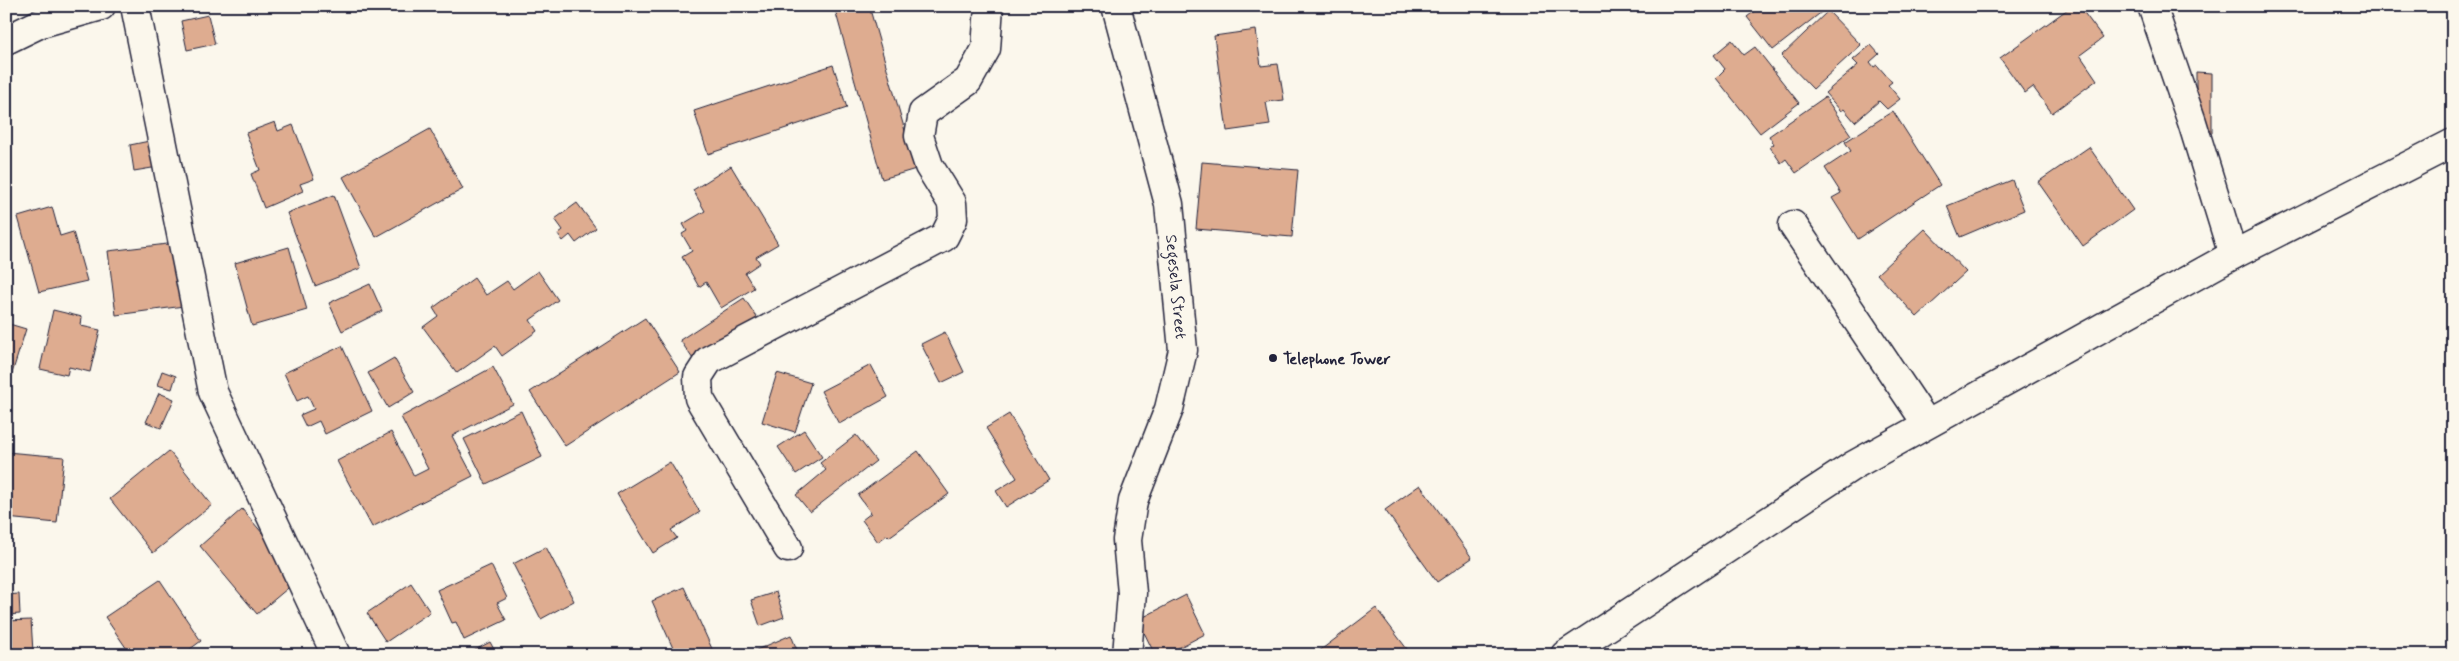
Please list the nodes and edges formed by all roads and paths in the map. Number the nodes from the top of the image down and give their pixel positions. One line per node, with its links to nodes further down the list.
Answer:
1 (101, 6): 6 (street)
2 (135, 6): 12 (street)
3 (989, 6): 11 (street)
4 (1116, 6): 13 (street, Segesela Street)
5 (2152, 6): 9 (street)
6 (6, 40)
7 (2453, 143): 9 (street)
8 (1793, 225): 10 (street)
9 (2233, 256): 10 (street)
10 (1927, 424): 14 (street)
11 (788, 548)
12 (336, 655)
13 (1127, 655)
14 (1564, 655)

